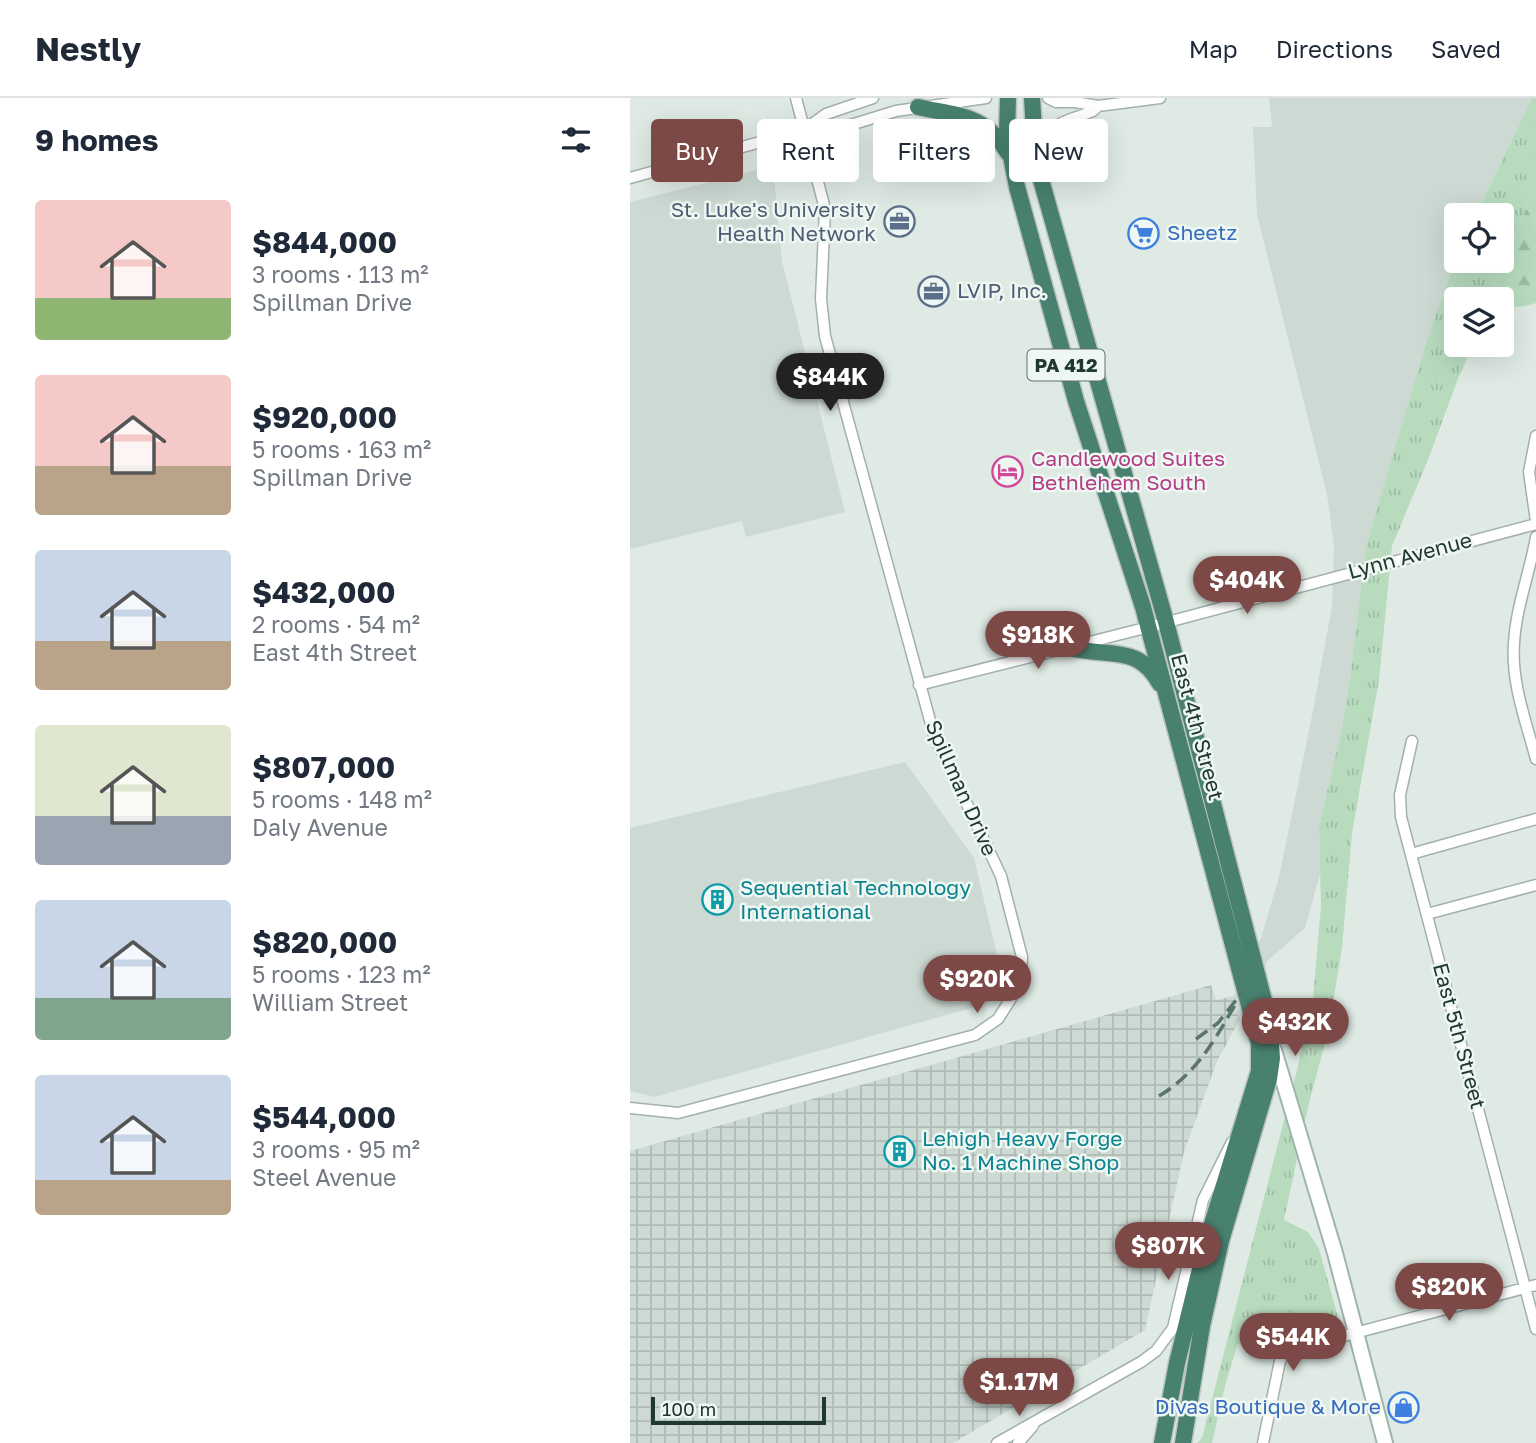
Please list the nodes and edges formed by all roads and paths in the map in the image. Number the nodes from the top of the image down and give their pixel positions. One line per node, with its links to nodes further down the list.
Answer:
1 (796, 98): 10 (street, Spillman Drive)
2 (873, 98): 11 (street)
3 (986, 98): 9 (street)
4 (1008, 98): 16 (highway, East 4th Street / PA 412)
5 (1032, 98): 12 (highway, East 4th Street / PA 412)
6 (1048, 98): 8 (street)
7 (1160, 98): 8 (street)
8 (1098, 106): 13 (street)
9 (918, 107): 14 (street); 17 (highway)
10 (801, 119)
11 (819, 119)
12 (1034, 119)
13 (1068, 119)
14 (859, 123)
15 (757, 143): 18 (street)
16 (1009, 146)
17 (1009, 154)
18 (630, 178)
19 (818, 182): 28 (street, Spillman Drive)
20 (1016, 182): 26 (highway, East 4th Street / PA 412)
21 (1043, 182): 25 (highway, East 4th Street / PA 412)
22 (1536, 436): 23 (street)
23 (1536, 522): 25 (street, Lynn Avenue)
24 (1536, 537): 31 (street)
25 (1166, 622): 26 (street, Lynn Avenue); 37 (highway, East 4th Street / PA 412)
26 (1149, 627): 27 (street, Lynn Avenue); 29 (highway, East 4th Street / PA 412)
27 (1068, 647): 28 (street, Lynn Avenue); 29 (highway)
28 (919, 685): 38 (street, Spillman Drive)
29 (1168, 699): 36 (highway, East 4th Street / PA 412)
30 (1412, 741): 33 (street, East 5th Street)
31 (1536, 759)
32 (1536, 819): 33 (street)
33 (1411, 854): 35 (street, East 5th Street)
34 (1536, 885): 35 (street)
35 (1427, 914): 40 (street, East 5th Street)
36 (1255, 1026): 37 (main road); 39 (highway, PA 412)
37 (1270, 1037): 42 (main road, East 4th Street); 47 (highway, PA 412)
38 (630, 1108)
39 (1246, 1113): 43 (street); 46 (highway, PA 412)
40 (1531, 1286): 41 (street, East 5th Street); 42 (street)
41 (1536, 1329)
42 (1355, 1332): 48 (street); 49 (main road, East 4th Street)
43 (1045, 1417): 44 (street); 45 (street)
44 (997, 1443)
45 (1018, 1443)
46 (1162, 1443)
47 (1183, 1443)
48 (1263, 1443)
49 (1384, 1443)

